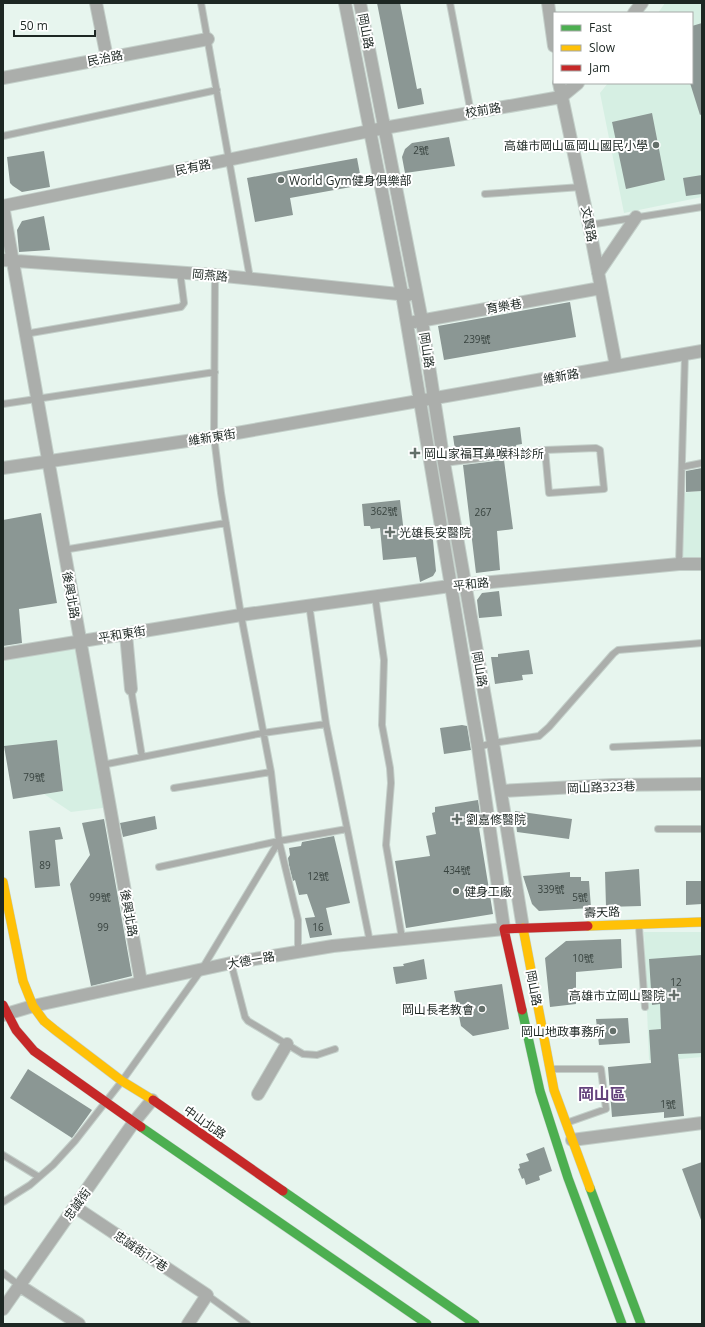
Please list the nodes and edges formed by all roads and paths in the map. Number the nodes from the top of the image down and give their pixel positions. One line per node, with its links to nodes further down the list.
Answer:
1 (96, 3): 11 (street)
2 (201, 3): 9 (lane)
3 (345, 3): 19 (street, 岡山路)
4 (360, 3): 18 (street, 岡山路)
5 (450, 3): 17 (lane)
6 (548, 3): 10 (street)
7 (642, 3): 8 (street)
8 (635, 12)
9 (208, 39): 11 (street, 民治路); 15 (lane)
10 (553, 39)
11 (107, 58): 12 (street, 民治路)
12 (3, 78)
13 (559, 84): 16 (street, 文賢路)
14 (577, 84): 16 (street, 校前路)
15 (217, 90): 20 (lane); 21 (lane)
16 (561, 97): 17 (street, 校前路); 22 (street, 文賢路)
17 (471, 113): 18 (street, 校前路)
18 (384, 128): 19 (street, 民有路); 35 (street, 岡山路)
19 (370, 132): 21 (street, 民有路); 34 (street, 岡山路)
20 (3, 136)
21 (229, 160): 24 (street, 民有路); 32 (lane)
22 (581, 187): 23 (lane); 27 (street, 文賢路)
23 (485, 194)
24 (3, 206): 28 (street, 後興北路)
25 (702, 207): 26 (lane)
26 (636, 218): 27 (lane); 30 (street)
27 (589, 225): 30 (street, 文賢路)
28 (8, 260): 29 (street, 岡燕路); 38 (street, 後興北路)
29 (180, 272): 31 (street, 岡燕路); 38 (lane)
30 (598, 273): 33 (street, 文賢路)
31 (214, 275): 32 (street, 岡燕路); 42 (lane)
32 (250, 278): 34 (street, 岡燕路)
33 (601, 288): 36 (street, 育樂巷); 41 (street, 文賢路)
34 (402, 294): 35 (street, 岡燕路); 37 (street, 岡山路)
35 (417, 296): 36 (street, 岡山路)
36 (422, 321): 37 (street, 育樂巷); 44 (street, 岡山路)
37 (407, 324): 45 (street, 岡山路)
38 (25, 334): 43 (street, 後興北路)
39 (702, 351): 40 (street, 維新路)
40 (685, 354): 41 (street, 維新路); 52 (lane)
41 (616, 366): 44 (street, 維新路)
42 (215, 372): 43 (lane); 47 (lane)
43 (38, 398): 46 (lane); 49 (street, 後興北路)
44 (434, 398): 45 (street, 維新路); 50 (street, 岡山路)
45 (420, 401): 47 (street, 維新東街); 59 (street, 岡山路)
46 (3, 404)
47 (214, 437): 49 (street, 維新東街); 54 (lane)
48 (545, 450): 48 (lane); 50 (lane)
49 (48, 462): 53 (street, 維新東街); 55 (street, 後興北路)
50 (444, 463): 58 (street, 岡山路)
51 (702, 463): 52 (lane)
52 (682, 467): 56 (lane)
53 (3, 468)
54 (226, 522): 55 (lane); 62 (lane)
55 (63, 550): 64 (street, 後興北路)
56 (679, 564): 57 (street, 平和路); 58 (street, 平和路)
57 (702, 564)
58 (465, 584): 59 (street, 平和路); 70 (street, 岡山路)
59 (450, 586): 60 (street, 平和路); 72 (street, 岡山路)
60 (375, 596): 61 (street, 平和路); 90 (lane)
61 (309, 604): 62 (street, 平和路); 68 (lane)
62 (242, 615): 63 (street, 平和東街); 69 (lane)
63 (126, 634): 64 (street, 平和東街); 67 (street)
64 (80, 642): 66 (street, 平和東街); 75 (street, 後興北路)
65 (702, 643): 70 (lane)
66 (3, 654)
67 (131, 689): 74 (lane)
68 (326, 724): 69 (lane); 80 (lane)
69 (263, 733): 74 (lane); 76 (lane)
70 (493, 743): 72 (lane); 79 (street, 岡山路)
71 (702, 743): 73 (lane)
72 (478, 747): 88 (street, 岡山路)
73 (613, 747)
74 (142, 757): 75 (lane)
75 (102, 765): 95 (street, 後興北路)
76 (271, 772): 78 (lane); 83 (lane)
77 (702, 784): 79 (street, 岡山路323巷)
78 (174, 788)
79 (501, 791): 89 (street, 岡山路)
80 (347, 829): 83 (lane); 91 (lane)
81 (658, 829): 82 (lane)
82 (702, 829)
83 (279, 841): 84 (lane); 92 (lane); 94 (lane)
84 (159, 867)
85 (3, 882): 96 (main road, 中山北路)
86 (702, 922): 87 (main road, 壽天路)
87 (639, 923): 89 (main road, 壽天路); 97 (lane)
88 (504, 928): 89 (main road, 壽天路); 90 (street, 大德一路); 102 (main road, 岡山路)
89 (523, 928): 101 (main road, 岡山路)
90 (402, 938): 91 (street, 大德一路)
91 (370, 942): 92 (street, 大德一路)
92 (298, 952): 93 (street, 大德一路)
93 (231, 963): 94 (street, 大德一路); 99 (lane)
94 (202, 969): 95 (street, 大德一路); 103 (lane)
95 (141, 982): 96 (street, 大德一路)
96 (33, 1006): 98 (street, 大德一路); 103 (main road, 中山北路)
97 (645, 1007)
98 (4, 1013): 106 (main road)
99 (287, 1044): 100 (lane); 104 (street)
100 (336, 1049)
101 (550, 1069): 102 (lane); 108 (main road, 岡山路); 108 (lane)
102 (535, 1071): 110 (main road, 岡山路)
103 (122, 1081): 105 (main road, 中山北路); 106 (lane)
104 (258, 1094)
105 (152, 1100): 107 (street, 忠誠街); 124 (main road, 中山北路)
106 (106, 1102): 107 (main road); 113 (lane)
107 (134, 1122): 115 (street, 忠誠街); 123 (main road)
108 (566, 1123): 110 (lane); 111 (main road, 岡山路)
109 (702, 1123): 111 (street)
110 (552, 1128): 125 (main road, 岡山路)
111 (572, 1140): 126 (main road, 岡山路)
112 (3, 1155): 113 (lane)
113 (39, 1177): 114 (lane)
114 (3, 1202)
115 (75, 1207): 117 (street, 忠誠街); 118 (street, 忠誠街17巷)
116 (3, 1273): 117 (lane)
117 (20, 1286): 119 (street, 忠誠街); 120 (street)
118 (207, 1295): 121 (street); 122 (lane)
119 (3, 1309)
120 (79, 1324)
121 (188, 1324)
122 (247, 1324)
123 (427, 1324)
124 (475, 1324)
125 (622, 1324)
126 (640, 1324)

